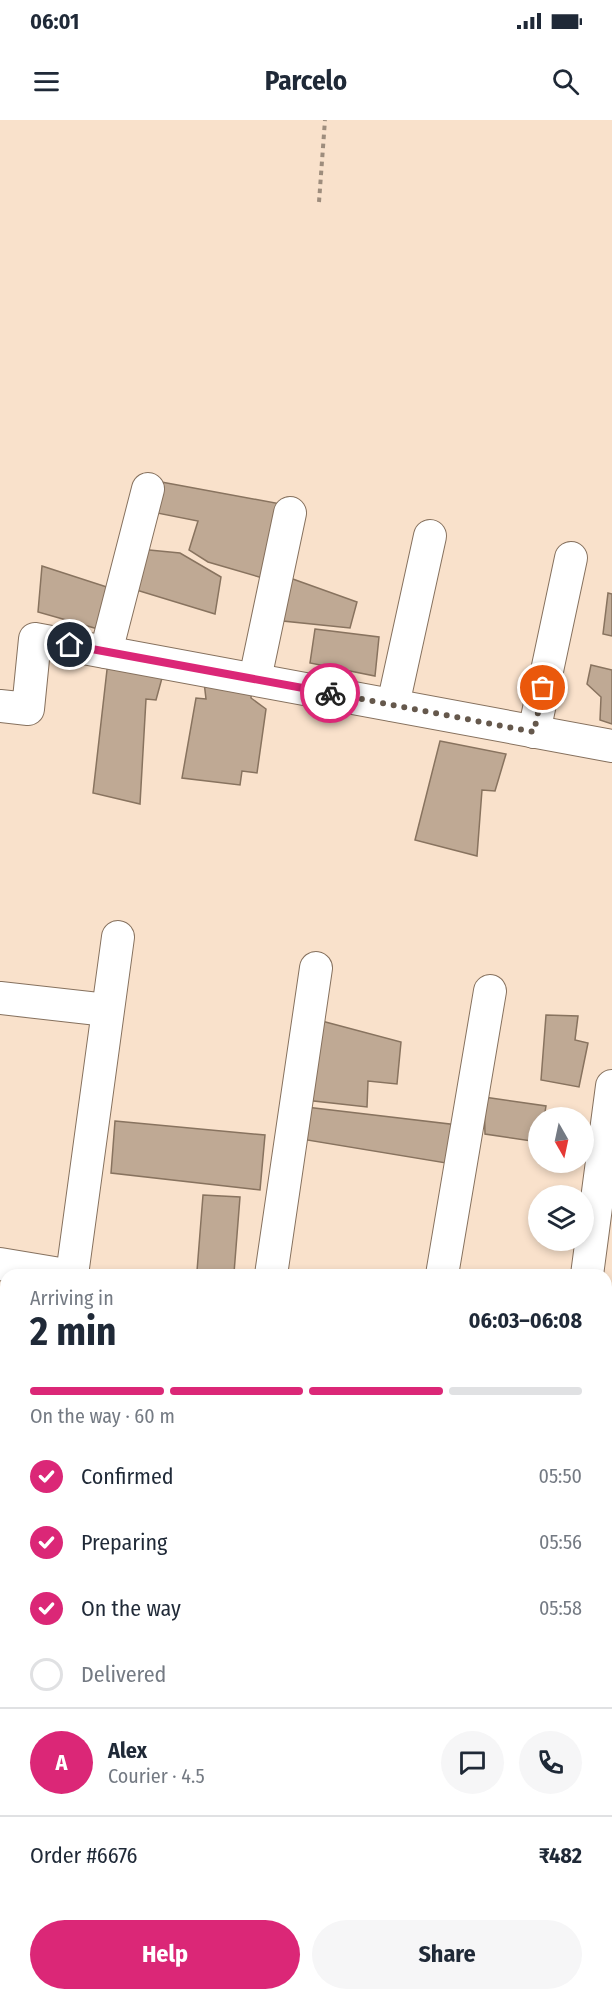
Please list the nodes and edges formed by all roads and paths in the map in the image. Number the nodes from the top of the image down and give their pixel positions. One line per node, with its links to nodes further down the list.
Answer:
1 (325, 120): 2 (path)
2 (319, 202)
3 (148, 489): 7 (street)
4 (290, 513): 8 (street)
5 (430, 536): 9 (street)
6 (571, 558): 11 (street)
7 (106, 652): 8 (street); 10 (street)
8 (255, 679): 9 (street)
9 (393, 705): 11 (street)
10 (0, 706)
11 (534, 732): 12 (street)
12 (612, 746)
13 (118, 937): 17 (street)
14 (316, 968): 22 (street)
15 (490, 991): 23 (street)
16 (0, 998): 17 (street)
17 (107, 1010): 21 (street)
18 (612, 1086): 24 (street)
19 (0, 1264): 20 (street)
20 (30, 1269)
21 (73, 1269)
22 (272, 1269)
23 (443, 1269)
24 (588, 1269)

